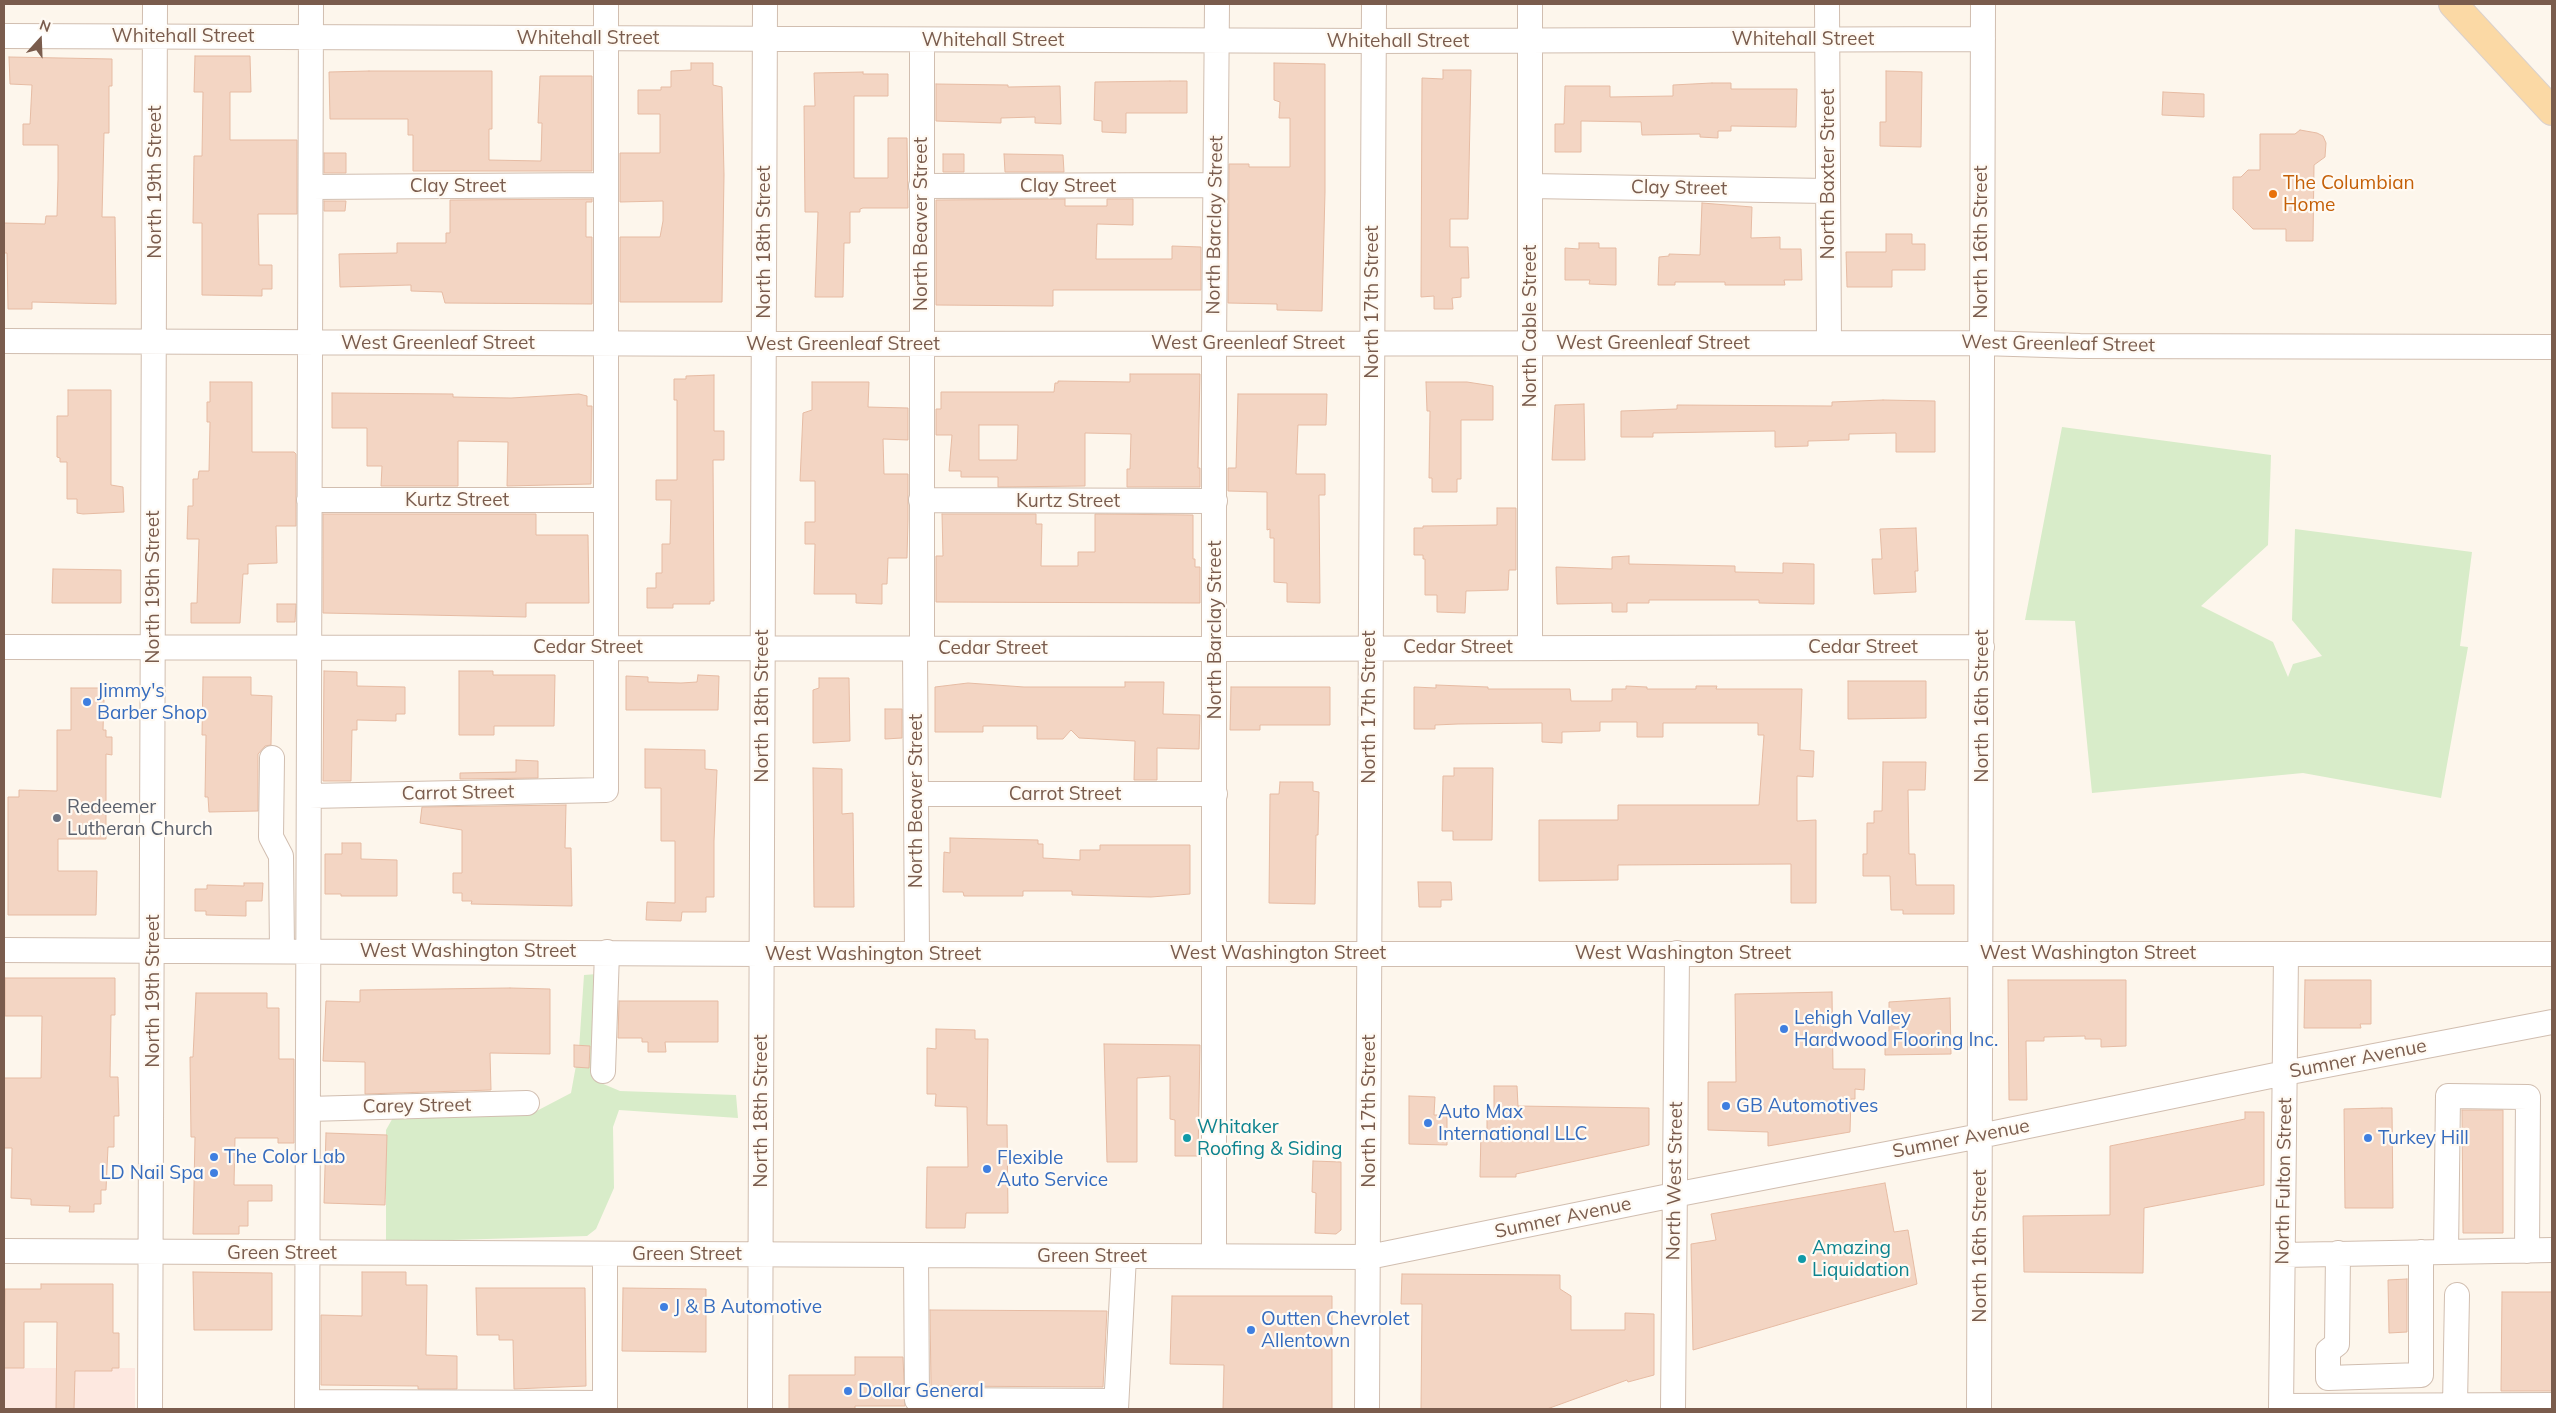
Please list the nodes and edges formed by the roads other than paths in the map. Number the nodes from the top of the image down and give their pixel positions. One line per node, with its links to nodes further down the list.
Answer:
1 (155, 4): 12 (street, North 19th Street)
2 (311, 4): 13 (street)
3 (606, 4): 14 (street)
4 (765, 4): 16 (street, North 18th Street)
5 (1217, 4): 19 (street, North Barclay Street)
6 (1374, 4): 21 (street, North 17th Street)
7 (1530, 4): 20 (street, North Cable Street)
8 (1827, 4): 17 (street, North Baxter Street)
9 (1983, 4): 15 (street, North 16th Street)
10 (2453, 4): 22 (main road)
11 (4, 36): 12 (street, Whitehall Street)
12 (155, 37): 13 (street, Whitehall Street); 30 (street, North 19th Street)
13 (312, 37): 14 (street, Whitehall Street); 27 (street)
14 (606, 38): 16 (street, Whitehall Street); 23 (street)
15 (1983, 38): 17 (street, Whitehall Street); 36 (street, North 16th Street)
16 (765, 39): 18 (street, Whitehall Street); 38 (street, North 18th Street)
17 (1828, 39): 20 (street, Whitehall Street); 28 (street, North Baxter Street)
18 (922, 40): 19 (street, Whitehall Street); 24 (street, North Beaver Street)
19 (1217, 40): 21 (street, Whitehall Street); 25 (street, North Barclay Street)
20 (1530, 40): 21 (street, Whitehall Street); 26 (street, North Cable Street)
21 (1374, 41): 33 (street, North 17th Street)
22 (2552, 112)
23 (606, 185): 27 (street, Clay Street); 37 (street)
24 (920, 186): 25 (street, Clay Street); 39 (street, North Beaver Street)
25 (1215, 186): 32 (street, North Barclay Street)
26 (1530, 186): 28 (street, Clay Street); 34 (street, North Cable Street)
27 (310, 187): 31 (street)
28 (1827, 191): 35 (street, North Baxter Street)
29 (4, 341): 30 (street, West Greenleaf Street)
30 (154, 342): 31 (street, West Greenleaf Street); 46 (street, North 19th Street)
31 (309, 342): 37 (street, West Greenleaf Street); 41 (street)
32 (1214, 343): 33 (street, West Greenleaf Street); 39 (street, West Greenleaf Street); 44 (street, North Barclay Street)
33 (1371, 343): 34 (street, West Greenleaf Street); 54 (street, North 17th Street)
34 (1530, 343): 35 (street, West Greenleaf Street); 49 (street, North Cable Street)
35 (1829, 343): 36 (street, West Greenleaf Street)
36 (1981, 343): 40 (street, West Greenleaf Street); 50 (street, North 16th Street)
37 (605, 344): 38 (street, West Greenleaf Street); 42 (street)
38 (763, 344): 39 (street, West Greenleaf Street); 51 (street, North 18th Street)
39 (921, 344): 43 (street, North Beaver Street)
40 (2552, 347)
41 (309, 500): 42 (street, Kurtz Street); 47 (street)
42 (605, 500): 48 (street)
43 (921, 500): 44 (street, Kurtz Street); 52 (street, North Beaver Street)
44 (1214, 501): 53 (street, North Barclay Street)
45 (4, 646): 46 (street, Cedar Street)
46 (152, 647): 47 (street, Cedar Street); 60 (street, North 19th Street)
47 (309, 647): 48 (street, Cedar Street); 58 (street)
48 (605, 647): 51 (street, Cedar Street); 58 (street, Carrot Street)
49 (1530, 647): 50 (street, Cedar Street); 54 (street, Cedar Street)
50 (1982, 647): 67 (street, North 16th Street)
51 (761, 648): 52 (street, Cedar Street); 68 (street, North 18th Street)
52 (918, 648): 53 (street, Cedar Street); 56 (street, North Beaver Street)
53 (1215, 648): 54 (street, Cedar Street); 57 (street, North Barclay Street)
54 (1370, 648): 65 (street, North 17th Street)
55 (272, 758): 61 (street)
56 (916, 794): 57 (street, Carrot Street); 69 (street, North Beaver Street)
57 (1215, 794): 64 (street, North Barclay Street)
58 (309, 796): 62 (street)
59 (4, 950): 60 (street, West Washington Street)
60 (153, 950): 61 (street, West Washington Street); 82 (street, North 19th Street)
61 (282, 950): 62 (street, West Washington Street)
62 (309, 951): 63 (street, West Washington Street); 76 (street)
63 (607, 952): 68 (street, West Washington Street); 73 (street)
64 (1214, 953): 65 (street, West Washington Street); 69 (street, West Washington Street); 92 (street, North Barclay Street)
65 (1369, 953): 66 (street, West Washington Street); 93 (street, North 17th Street)
66 (1677, 953): 67 (street, West Washington Street); 78 (street, North West Street)
67 (1981, 953): 70 (street, West Washington Street); 77 (street, North 16th Street)
68 (762, 954): 69 (street, West Washington Street); 89 (street, North 18th Street)
69 (917, 954)
70 (2286, 954): 71 (street, West Washington Street); 74 (street, North Fulton Street)
71 (2552, 954)
72 (2552, 1022): 74 (street, Sumner Avenue)
73 (603, 1072)
74 (2285, 1073): 77 (street, Sumner Avenue); 88 (street, North Fulton Street)
75 (527, 1103): 76 (street, Carey Street)
76 (308, 1109): 85 (street)
77 (1980, 1136): 78 (street, Sumner Avenue); 105 (street, North 16th Street)
78 (1674, 1195): 93 (street, Sumner Avenue); 104 (street, North West Street)
79 (2552, 1250): 80 (street)
80 (2526, 1251): 84 (street); 84 (street)
81 (4, 1252): 82 (street, Green Street)
82 (151, 1252): 85 (street, Green Street); 101 (street, North 19th Street)
83 (2420, 1252): 84 (street); 86 (street); 86 (street)
84 (2446, 1252)
85 (306, 1253): 87 (street, Green Street); 95 (street)
86 (2338, 1253): 88 (street)
87 (605, 1254): 89 (street, Green Street); 99 (street)
88 (2283, 1254): 100 (street, North Fulton Street)
89 (760, 1255): 90 (street, Green Street); 102 (street, North 18th Street)
90 (916, 1255): 91 (street, Green Street); 96 (street)
91 (1124, 1256): 92 (street, Green Street); 96 (street)
92 (1214, 1256): 93 (street, Green Street)
93 (1369, 1257): 103 (street, North 17th Street)
94 (2457, 1295): 97 (street)
95 (307, 1405): 99 (street)
96 (1116, 1405)
97 (2456, 1405): 98 (street); 100 (street)
98 (2552, 1405)
99 (605, 1406)
100 (2281, 1407)
101 (150, 1409)
102 (760, 1409)
103 (1367, 1409)
104 (1673, 1409)
105 (1979, 1409)

